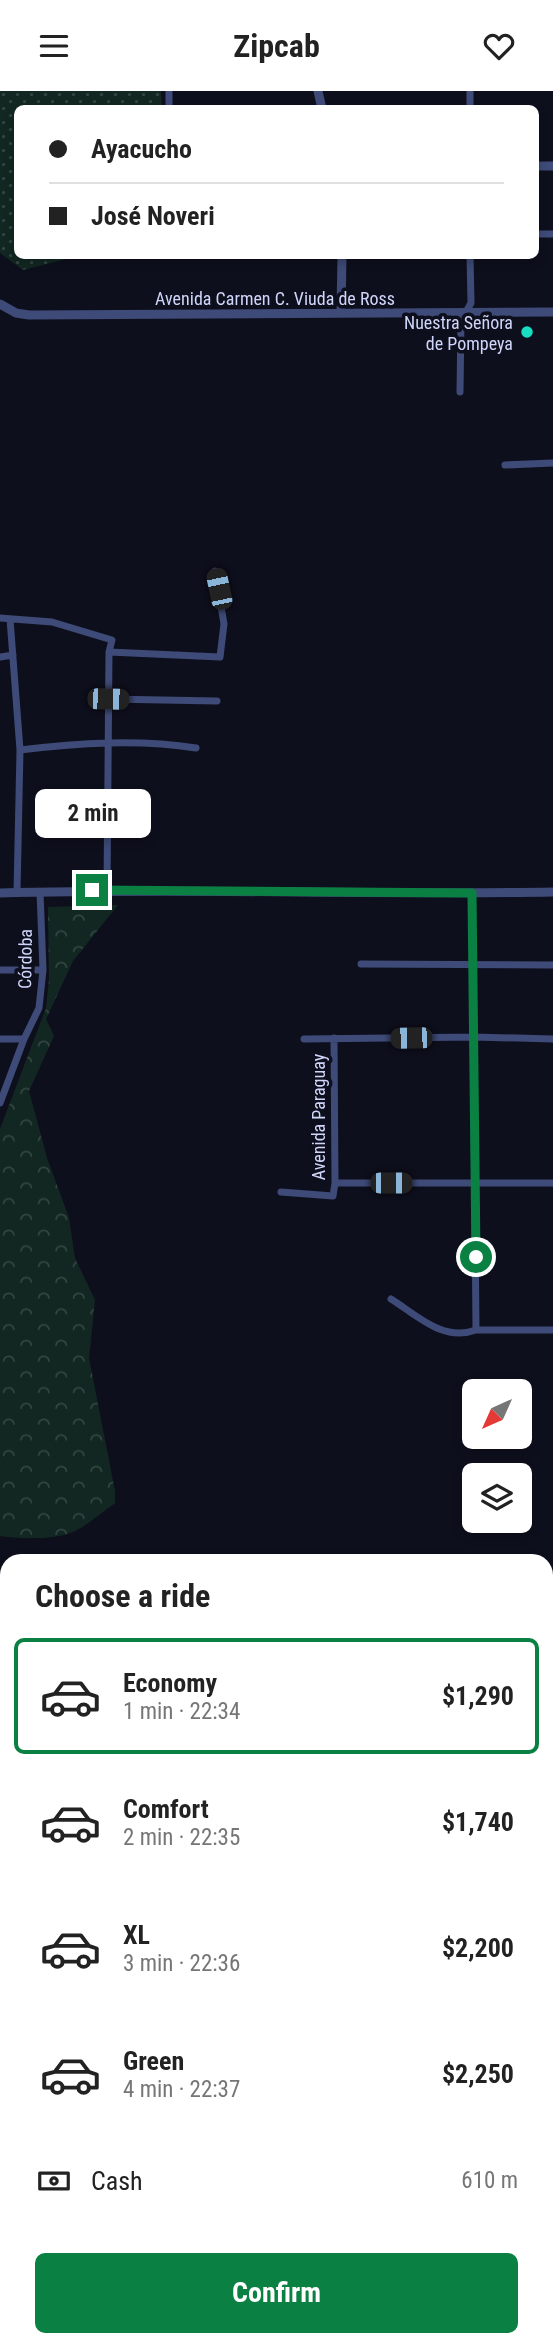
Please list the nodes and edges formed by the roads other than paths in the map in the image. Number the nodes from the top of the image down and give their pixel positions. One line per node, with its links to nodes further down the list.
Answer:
1 (342, 259): 4 (street)
2 (470, 259): 6 (street)
3 (0, 304): 4 (street, Avenida Carmen C. Viuda de Ross)
4 (341, 312): 6 (street, Avenida Carmen C. Viuda de Ross)
5 (553, 312): 6 (street, Avenida Carmen C. Viuda de Ross)
6 (465, 313): 7 (street)
7 (460, 392)
8 (553, 463): 9 (street)
9 (505, 465)
10 (215, 571): 13 (street)
11 (0, 618): 12 (street)
12 (9, 619): 13 (street); 14 (street)
13 (109, 652): 16 (street)
14 (13, 655): 15 (street); 20 (street)
15 (0, 657)
16 (108, 699): 17 (street); 18 (street)
17 (217, 701)
18 (107, 744): 19 (street); 20 (street); 21 (street)
19 (196, 748)
20 (20, 750): 22 (street)
21 (107, 890): 23 (street); 26 (street)
22 (17, 892): 23 (street); 25 (street)
23 (40, 892): 31 (street, Córdoba)
24 (553, 892): 26 (street)
25 (0, 893)
26 (472, 893): 29 (street)
27 (361, 964): 29 (street)
28 (553, 965): 29 (street)
29 (474, 966): 32 (street)
30 (0, 970): 31 (street)
31 (43, 970): 35 (street, Córdoba)
32 (474, 1037): 33 (street); 37 (street); 40 (street)
33 (334, 1038): 36 (street); 39 (street, Avenida Paraguay)
34 (0, 1039): 35 (street)
35 (24, 1039): 38 (street, Córdoba)
36 (304, 1039)
37 (553, 1039)
38 (1, 1098)
39 (335, 1183): 40 (street); 42 (street, Avenida Paraguay)
40 (475, 1183): 41 (street); 44 (street)
41 (553, 1183)
42 (281, 1192)
43 (391, 1299): 44 (street)
44 (476, 1330): 45 (street)
45 (553, 1330)

